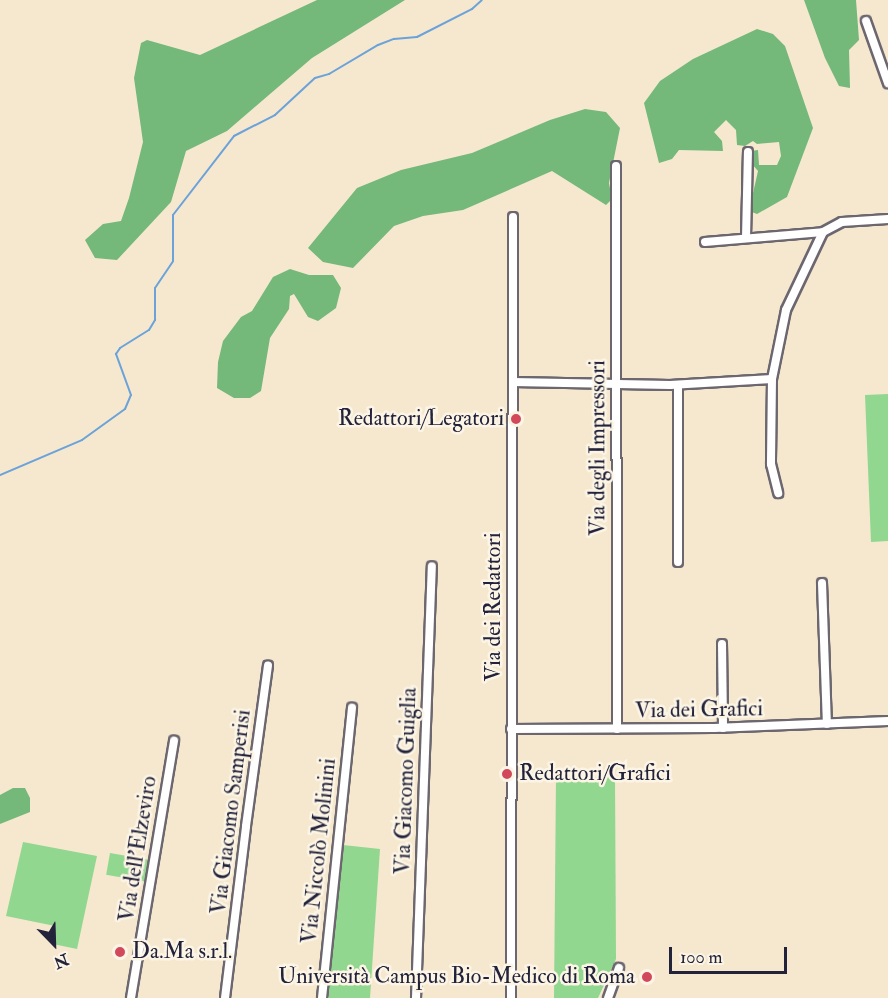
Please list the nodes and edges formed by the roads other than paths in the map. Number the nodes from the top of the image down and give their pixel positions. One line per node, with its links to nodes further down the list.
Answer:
1 (866, 21): 2 (street)
2 (888, 83)
3 (748, 152): 8 (street)
4 (616, 166): 12 (street, Via degli Impressori)
5 (513, 217): 11 (street, Via dei Redattori)
6 (888, 219): 7 (street)
7 (823, 232): 8 (street); 10 (street)
8 (746, 238): 9 (street)
9 (705, 242)
10 (772, 379): 13 (street); 14 (street)
11 (513, 382): 12 (street); 24 (street, Via dei Redattori)
12 (616, 385): 13 (street); 25 (street, Via degli Impressori)
13 (678, 385): 15 (street)
14 (778, 493)
15 (678, 561)
16 (432, 566): 31 (street, Via Giacomo Guiglia)
17 (822, 582): 22 (street)
18 (722, 644): 23 (street)
19 (268, 666): 29 (street, Via Giacomo Samperisi)
20 (352, 708): 30 (street, Via Niccolò Molinini)
21 (888, 721): 22 (street, Via dei Grafici)
22 (827, 724): 23 (street, Via dei Grafici)
23 (723, 728): 25 (street, Via dei Grafici)
24 (511, 729): 25 (street, Via dei Grafici); 32 (street, Via dei Redattori)
25 (617, 729)
26 (174, 741): 28 (street, Via dell'Elzeviro)
27 (619, 968): 33 (street)
28 (131, 998)
29 (225, 998)
30 (322, 998)
31 (416, 998)
32 (511, 998)
33 (608, 998)

